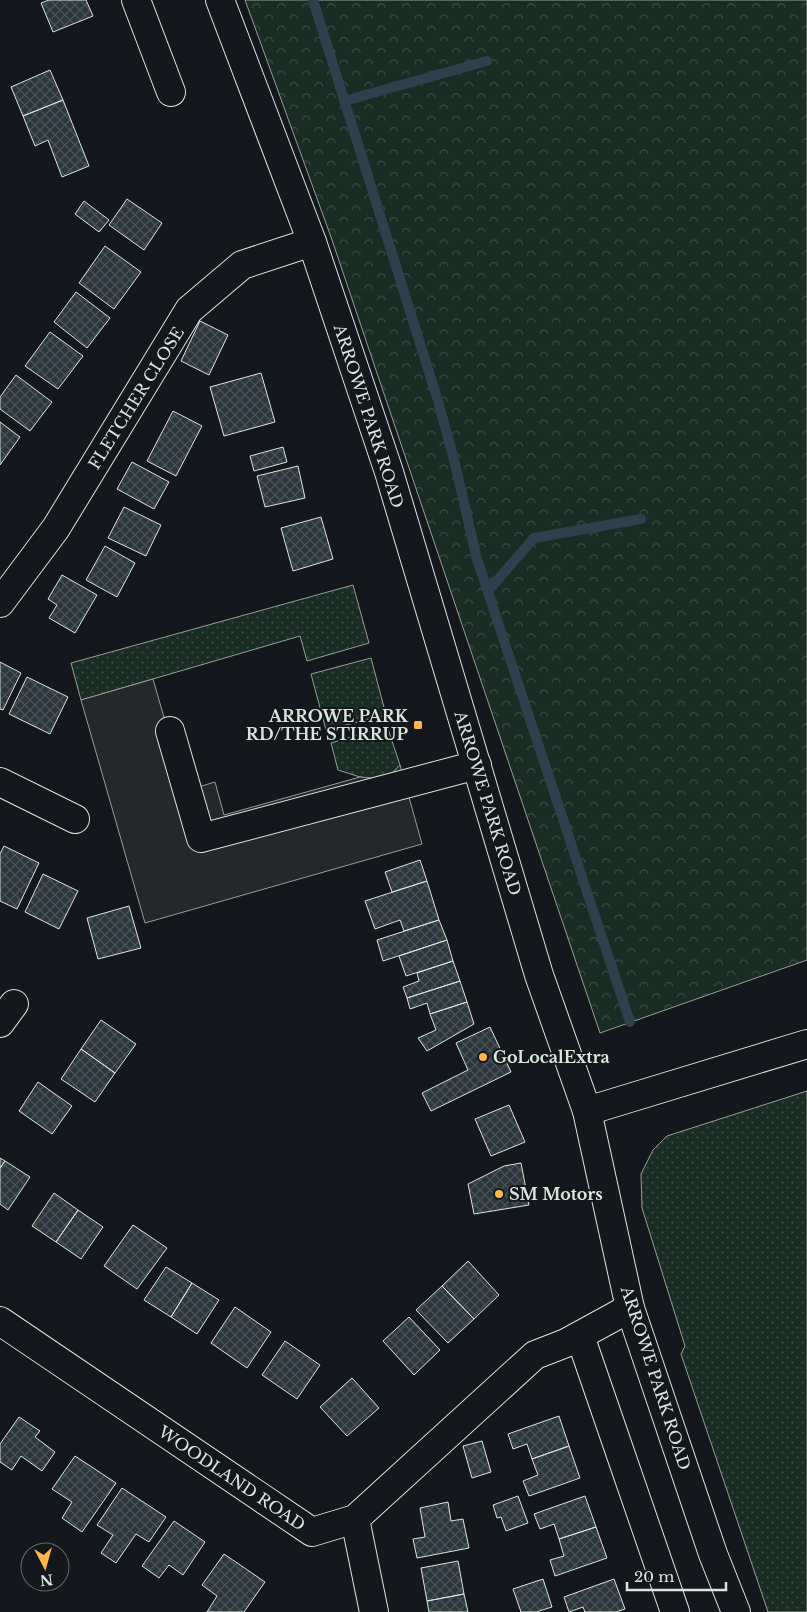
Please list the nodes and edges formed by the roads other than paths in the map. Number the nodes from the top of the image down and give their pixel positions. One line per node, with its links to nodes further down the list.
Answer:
1 (136, 0): 3 (street)
2 (220, 0): 4 (street, ARROWE PARK ROAD)
3 (171, 92)
4 (312, 242): 5 (street, FLETCHER CLOSE); 7 (street, ARROWE PARK ROAD)
5 (0, 603)
6 (170, 731): 7 (street)
7 (477, 766): 11 (street, ARROWE PARK ROAD)
8 (0, 782): 9 (street)
9 (74, 819)
10 (807, 1044): 11 (street)
11 (587, 1111): 12 (street, ARROWE PARK ROAD)
12 (630, 1308): 14 (street, WOODLAND ROAD); 18 (street, ARROWE PARK ROAD)
13 (0, 1321): 15 (street, WOODLAND ROAD)
14 (580, 1336): 15 (street, WOODLAND ROAD); 17 (street)
15 (355, 1519): 16 (street)
16 (374, 1612)
17 (675, 1612)
18 (736, 1612)

